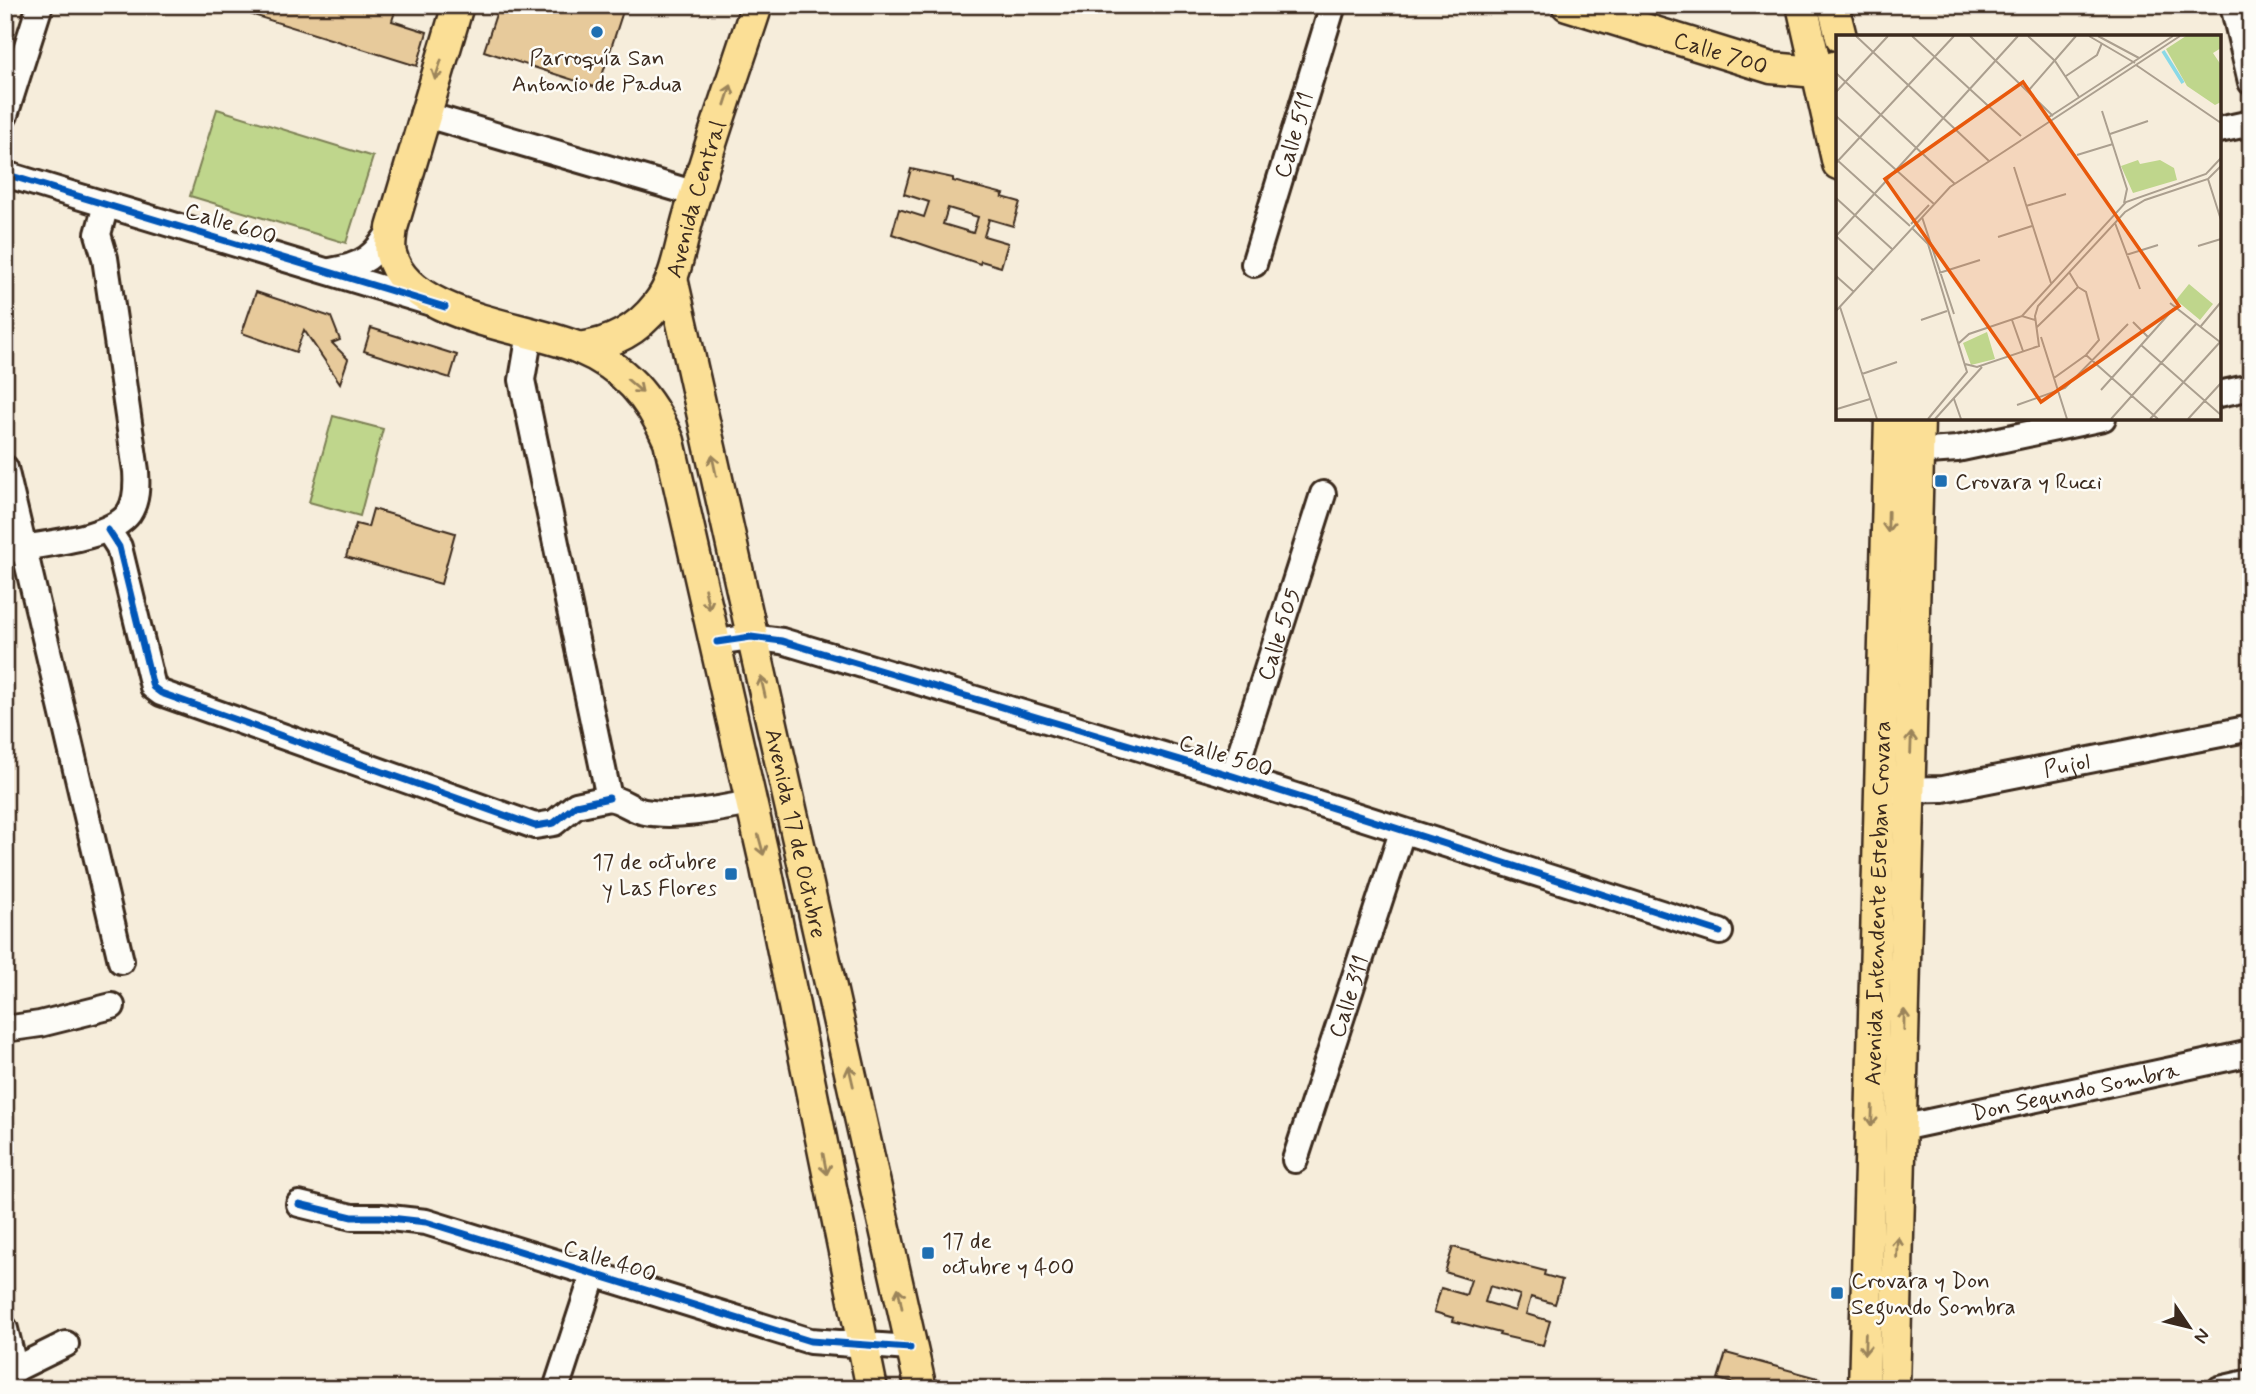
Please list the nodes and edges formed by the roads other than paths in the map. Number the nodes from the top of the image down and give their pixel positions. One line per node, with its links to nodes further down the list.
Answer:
1 (40, 5): 13 (street)
2 (458, 5): 12 (main road, one-way to 12)
3 (757, 5): 18 (main road, Avenida Central, one-way to 3)
4 (1333, 5): 21 (street, Calle 511)
5 (1567, 5): 10 (main road, Calle 700)
6 (1802, 5): 10 (main road)
7 (1833, 5): 9 (main road)
8 (2233, 5): 11 (street)
9 (1840, 35)
10 (1827, 69): 16 (main road)
11 (2251, 82)
12 (424, 114): 18 (street); 20 (main road)
13 (5, 115)
14 (2251, 123): 15 (street)
15 (2221, 130)
16 (1836, 147)
17 (5, 174): 19 (street, Calle 600)
18 (696, 194): 23 (main road, Avenida Central)
19 (106, 205): 22 (street, Calle 600); 36 (street)
20 (391, 228): 22 (street); 24 (main road)
21 (1254, 264)
22 (326, 272): 24 (street, Calle 600)
23 (673, 278): 26 (main road, Avenida Central); 38 (main road, Avenida 17 de Octubre, one-way to 23)
24 (445, 307): 25 (main road, Calle 600)
25 (530, 333): 26 (main road, Calle 600); 43 (street)
26 (579, 348): 39 (main road, Avenida 17 de Octubre, one-way to 39)
27 (2251, 387): 28 (street)
28 (2221, 394)
29 (1890, 420): 32 (main road, Avenida Intendente Esteban Crovara)
30 (1919, 420): 33 (main road, Avenida Intendente Esteban Crovara)
31 (2094, 420): 33 (street)
32 (1889, 453): 33 (street); 42 (main road, Avenida Intendente Esteban Crovara, one-way to 42)
33 (1919, 454): 42 (main road, Avenida Intendente Esteban Crovara, one-way to 33)
34 (5, 468): 37 (street)
35 (1324, 494): 41 (street, Calle 505)
36 (108, 530): 37 (street); 43 (street)
37 (14, 549): 47 (street)
38 (751, 637): 39 (street, Calle 500); 41 (street, Calle 500); 58 (main road, Avenida 17 de Octubre, one-way to 38)
39 (716, 642): 44 (main road, Avenida 17 de Octubre)
40 (2251, 728): 42 (street, Pujol)
41 (1233, 776): 45 (street, Calle 500)
42 (1896, 790): 51 (main road, Avenida Intendente Esteban Crovara, one-way to 42); 64 (main road, Avenida Intendente Esteban Crovara, one-way to 64)
43 (610, 798): 44 (street)
44 (750, 803): 57 (main road, Avenida 17 de Octubre, one-way to 57)
45 (1402, 832): 46 (street, Calle 500); 52 (street, Calle 311)
46 (1720, 932)
47 (121, 961)
48 (112, 1006): 49 (street)
49 (5, 1029)
50 (2251, 1053): 51 (street, Don Segundo Sombra)
51 (1901, 1128): 65 (main road, Avenida Intendente Esteban Crovara, one-way to 51)
52 (1295, 1160)
53 (299, 1204): 54 (street, Calle 400)
54 (593, 1276): 57 (street, Calle 400); 61 (street)
55 (5, 1329): 59 (street)
56 (66, 1343): 59 (street)
57 (862, 1347): 58 (street, Calle 400); 62 (main road, Avenida 17 de Octubre)
58 (910, 1348): 63 (main road, Avenida 17 de Octubre)
59 (10, 1372)
60 (2251, 1382): 66 (street)
61 (556, 1389)
62 (872, 1389)
63 (921, 1389)
64 (1864, 1389)
65 (1894, 1389)
66 (2220, 1389)

